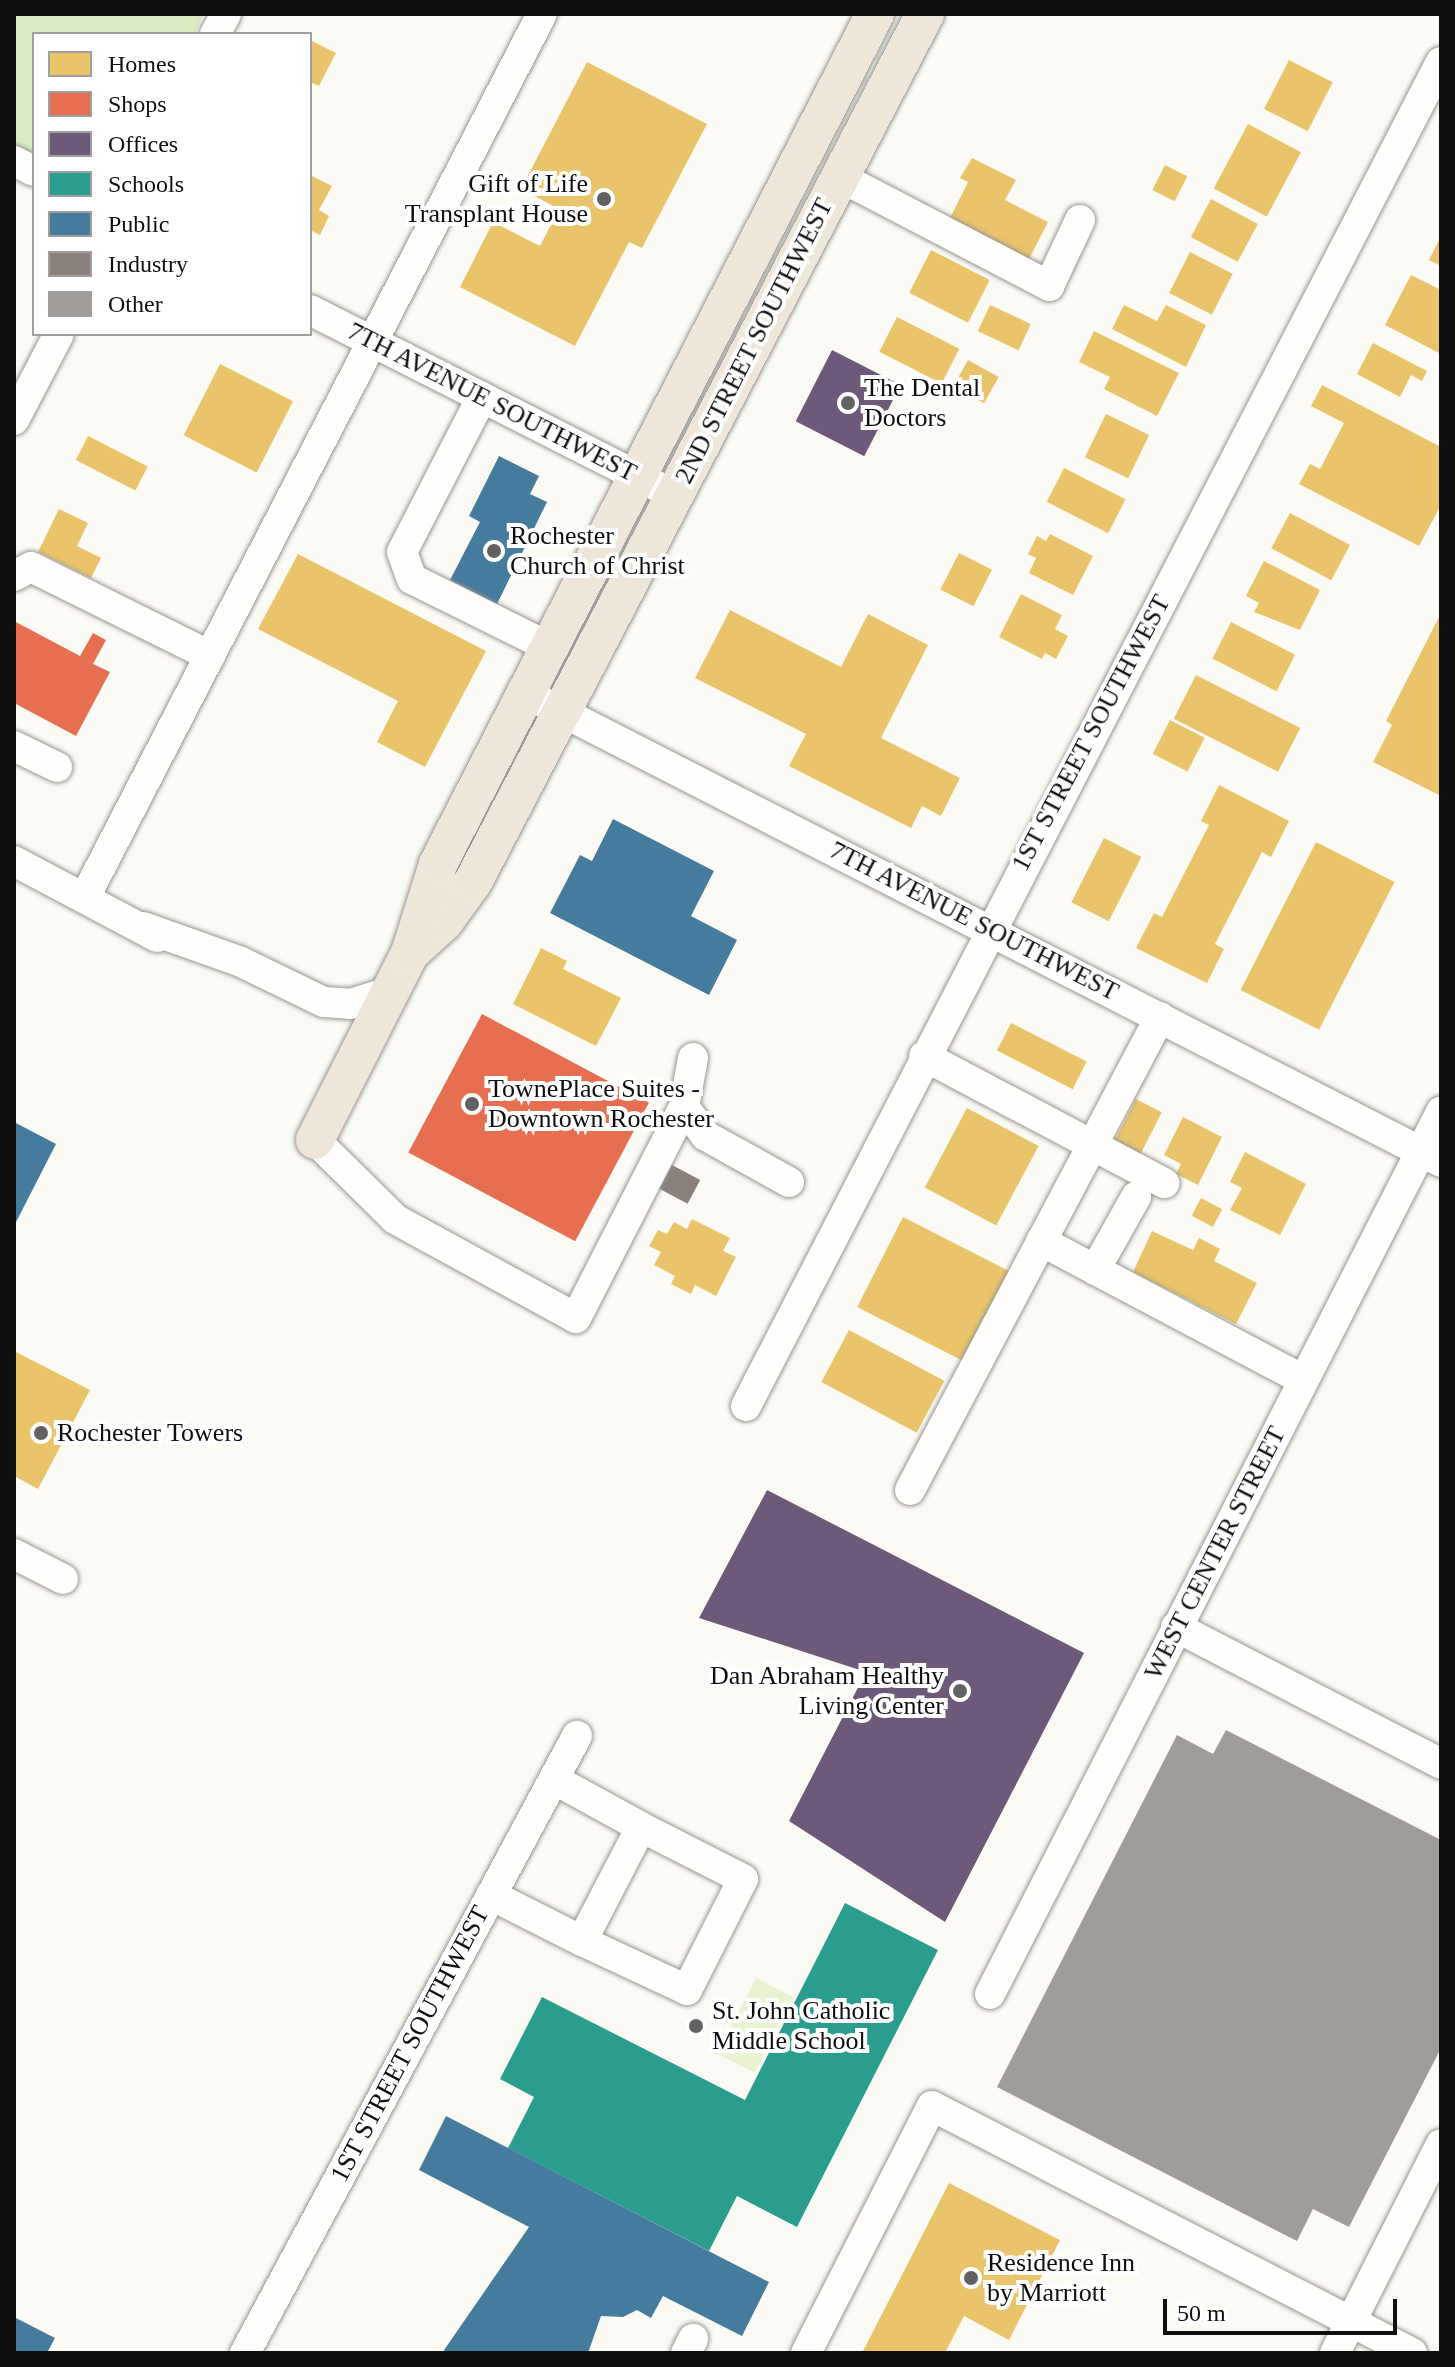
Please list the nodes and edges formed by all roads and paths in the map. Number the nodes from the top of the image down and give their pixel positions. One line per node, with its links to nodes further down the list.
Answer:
1 (226, 14): 5 (street)
2 (542, 14): 13 (street)
3 (875, 14): 16 (main road, 2ND STREET SOUTHWEST)
4 (925, 14): 9 (main road, 2ND STREET SOUTHWEST)
5 (216, 32)
6 (1441, 62): 28 (street, 1ST STREET SOUTHWEST)
7 (14, 161): 8 (street)
8 (32, 170)
9 (840, 177): 10 (street); 17 (main road, 2ND STREET SOUTHWEST)
10 (1080, 220)
11 (312, 311): 13 (street, 7TH AVENUE SOUTHWEST)
12 (58, 336): 15 (street)
13 (373, 342): 14 (street, 7TH AVENUE SOUTHWEST); 20 (street)
14 (482, 397): 16 (street, 7TH AVENUE SOUTHWEST); 19 (street)
15 (14, 420)
16 (636, 475): 17 (street, 7TH AVENUE SOUTHWEST); 19 (main road, 2ND STREET SOUTHWEST)
17 (675, 495): 22 (main road, 2ND STREET SOUTHWEST)
18 (14, 576): 20 (street)
19 (549, 647): 21 (main road, 2ND STREET SOUTHWEST)
20 (210, 656): 26 (street)
21 (525, 693): 22 (street, 7TH AVENUE SOUTHWEST); 30 (main road, 2ND STREET SOUTHWEST)
22 (561, 711): 28 (street, 7TH AVENUE SOUTHWEST); 30 (main road, 2ND STREET SOUTHWEST)
23 (14, 746): 24 (street)
24 (57, 767)
25 (14, 861): 26 (street)
26 (85, 897): 27 (street)
27 (143, 927): 29 (street); 31 (street)
28 (990, 927): 32 (street, 7TH AVENUE SOUTHWEST); 33 (street, 1ST STREET SOUTHWEST)
29 (171, 947)
30 (410, 953): 31 (main road, 2ND STREET SOUTHWEST)
31 (392, 991): 37 (main road, 2ND STREET SOUTHWEST)
32 (1160, 1017): 38 (street); 39 (street, 7TH AVENUE SOUTHWEST)
33 (924, 1056): 38 (street); 46 (street, 1ST STREET SOUTHWEST)
34 (693, 1058): 35 (street)
35 (684, 1107): 37 (street); 40 (street)
36 (1441, 1112): 39 (street, WEST CENTER STREET)
37 (315, 1140)
38 (1092, 1146): 41 (street); 43 (street)
39 (1431, 1157): 45 (street, WEST CENTER STREET)
40 (789, 1182)
41 (1164, 1183)
42 (1136, 1197): 44 (street)
43 (1041, 1241): 44 (street); 47 (street)
44 (1095, 1270): 45 (street)
45 (1304, 1380): 50 (street, WEST CENTER STREET)
46 (746, 1406)
47 (910, 1490)
48 (14, 1554): 49 (street)
49 (63, 1579)
50 (1176, 1627): 52 (street); 57 (street, WEST CENTER STREET)
51 (577, 1736): 53 (street, 1ST STREET SOUTHWEST)
52 (1441, 1764)
53 (555, 1780): 54 (street); 55 (street, 1ST STREET SOUTHWEST)
54 (641, 1827): 56 (street); 56 (street)
55 (491, 1895): 56 (street); 60 (street, 1ST STREET SOUTHWEST)
56 (582, 1941)
57 (990, 1994)
58 (1441, 2144): 59 (street)
59 (1352, 2321): 61 (street); 62 (street); 63 (street)
60 (245, 2353)
61 (806, 2353)
62 (1335, 2353)
63 (1412, 2353)

